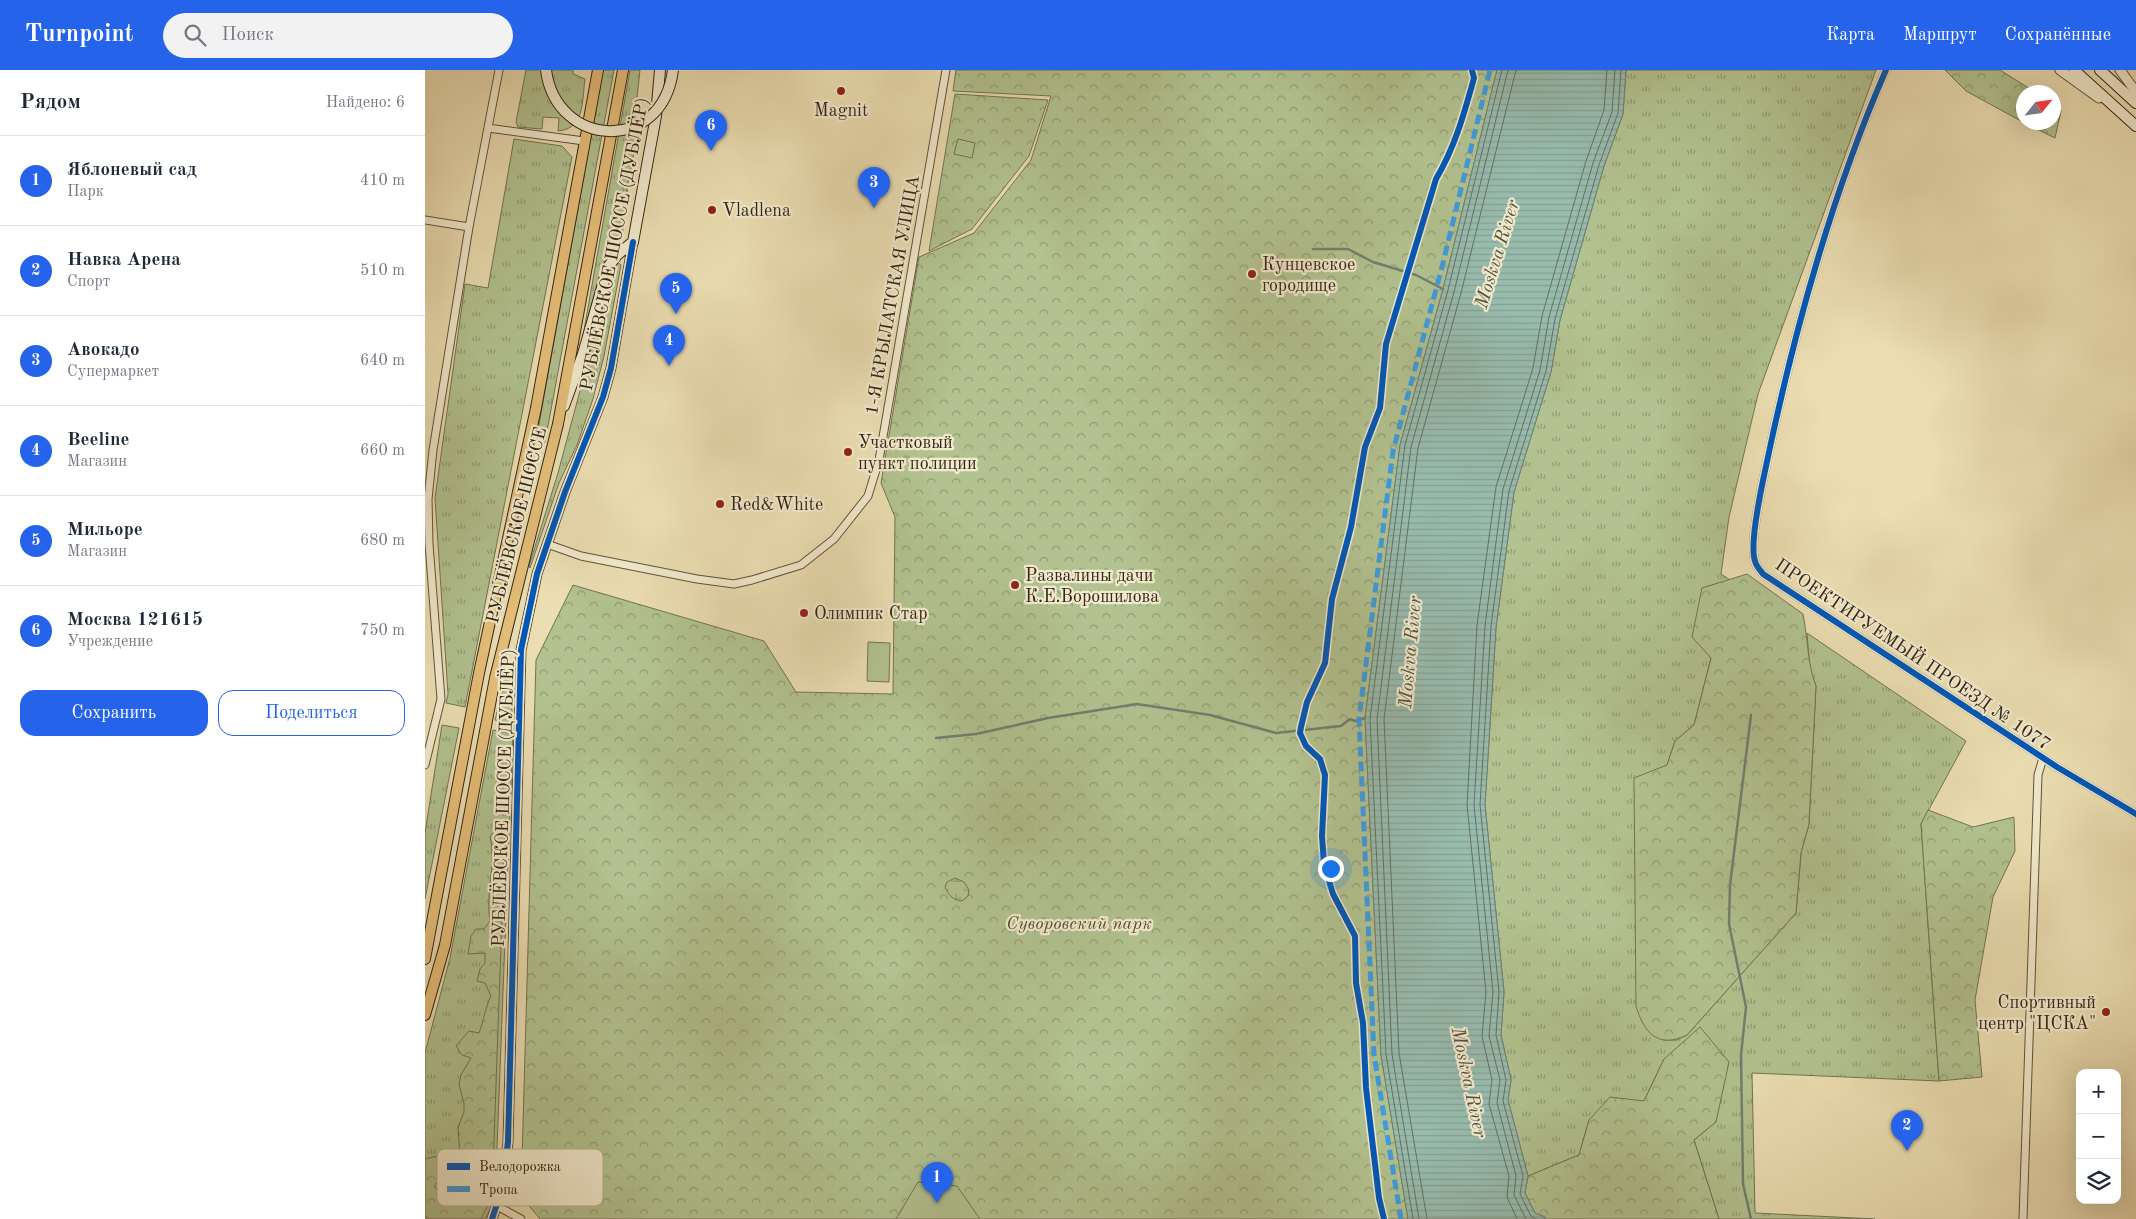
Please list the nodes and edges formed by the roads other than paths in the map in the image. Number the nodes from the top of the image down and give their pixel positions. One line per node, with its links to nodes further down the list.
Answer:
1 (499, 70): 17 (street)
2 (546, 70): 6 (main road, bridge)
3 (597, 70): 18 (main road, РУБЛЁВСКОЕ ШОССЕ)
4 (623, 70): 22 (main road, РУБЛЁВСКОЕ ШОССЕ)
5 (660, 70): 21 (main road, РУБЛЁВСКОЕ ШОССЕ (ДУБЛЁР))
6 (673, 70)
7 (946, 70): 23 (street, 1-Я КРЫЛАТСКАЯ УЛИЦА)
8 (1886, 70): 24 (street, ПРОЕКТИРУЕМЫЙ ПРОЕЗД № 1077)
9 (2061, 70): 15 (street)
10 (2074, 70): 15 (main road)
11 (2100, 70): 14 (main road)
12 (2120, 70): 13 (street)
13 (2136, 92)
14 (2136, 103)
15 (2116, 110): 16 (main road)
16 (2136, 126)
17 (488, 128): 18 (street); 20 (street)
18 (584, 141): 27 (main road, РУБЛЁВСКОЕ ШОССЕ)
19 (425, 220): 20 (street)
20 (469, 227): 25 (street)
21 (633, 242): 22 (main road); 23 (street, РУБЛЁВСКОЕ ШОССЕ (ДУБЛЁР))
22 (558, 424): 28 (main road, РУБЛЁВСКОЕ ШОССЕ)
23 (547, 544): 29 (street, РУБЛЁВСКОЕ ШОССЕ (ДУБЛЁР))
24 (2043, 758): 26 (street, ПРОЕКТИРУЕМЫЙ ПРОЕЗД № 1077); 33 (street)
25 (425, 765)
26 (2136, 814)
27 (425, 959)
28 (425, 1015)
29 (507, 1149)
30 (497, 1206): 31 (street, РУБЛЁВСКОЕ ШОССЕ (ДУБЛЁР)); 32 (street)
31 (492, 1219)
32 (521, 1219)
33 (2023, 1219)

